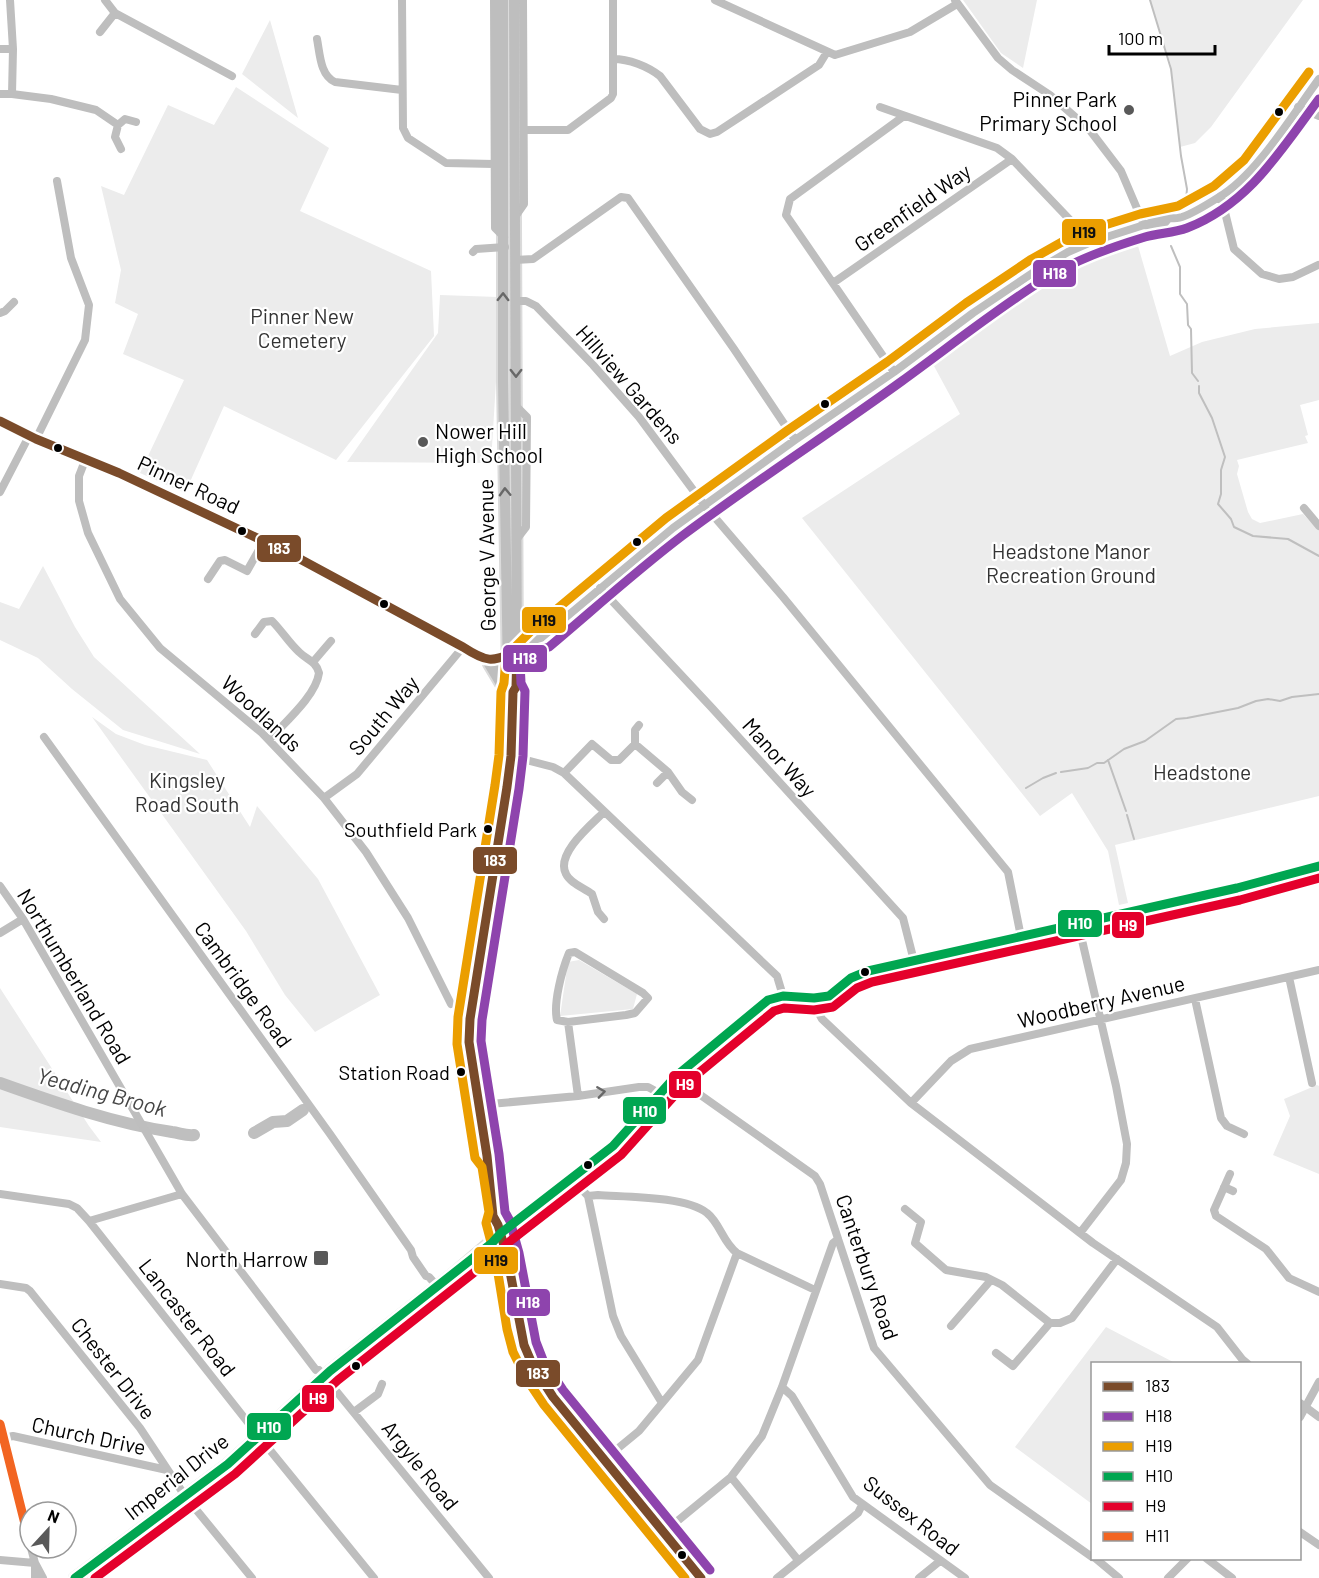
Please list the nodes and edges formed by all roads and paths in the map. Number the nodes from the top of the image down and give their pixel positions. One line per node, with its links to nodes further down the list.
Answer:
1 (10, 0): 16 (street)
2 (105, 0): 11 (street)
3 (402, 0): 22 (street)
4 (494, 0): 25 (street, George V Avenue)
5 (503, 0): 12 (main road, George V Avenue)
6 (514, 0): 12 (main road, George V Avenue)
7 (523, 0): 19 (street, George V Avenue)
8 (613, 0): 18 (street)
9 (715, 0): 17 (street)
10 (956, 2): 17 (street); 39 (street)
11 (115, 13): 13 (street); 20 (street)
12 (508, 21): 19 (main road, George V Avenue); 25 (main road, George V Avenue)
13 (100, 32)
14 (317, 39): 22 (street)
15 (0, 49): 16 (street)
16 (13, 49): 24 (street)
17 (827, 52): 18 (street)
18 (613, 59): 32 (street)
19 (519, 74): 32 (street, George V Avenue); 38 (main road, George V Avenue)
20 (232, 76)
21 (1319, 79): 27 (street)
22 (402, 90): 35 (street)
23 (0, 94): 24 (street)
24 (12, 94): 31 (street)
25 (499, 99): 35 (street, George V Avenue); 40 (main road, George V Avenue)
26 (880, 107): 28 (street)
27 (1298, 107): 29 (street); 37 (street)
28 (904, 116): 34 (street); 45 (street)
29 (1319, 116)
30 (136, 122): 31 (street)
31 (118, 125): 33 (street)
32 (524, 130): 38 (street, George V Avenue)
33 (121, 149)
34 (1012, 159): 41 (street); 45 (street, Greenfield Way)
35 (494, 164): 40 (street, George V Avenue)
36 (57, 181): 52 (street)
37 (1221, 196): 39 (street); 44 (street)
38 (515, 217): 43 (main road, George V Avenue)
39 (1146, 225): 41 (street)
40 (504, 242): 42 (street); 56 (main road, George V Avenue, one-way to 40)
41 (1091, 242): 49 (street)
42 (473, 252)
43 (515, 260): 46 (main road, George V Avenue); 53 (street)
44 (1318, 265)
45 (833, 283): 49 (street)
46 (516, 301): 50 (main road, George V Avenue, one-way to 50); 58 (street, Hillview Gardens)
47 (14, 302): 48 (street)
48 (0, 312)
49 (894, 372): 53 (street)
50 (516, 406): 54 (main road, George V Avenue); 61 (street, George V Avenue)
51 (0, 421): 52 (street, Pinner Road)
52 (32, 438): 55 (street, Pinner Road); 57 (street)
53 (795, 440): 58 (street)
54 (516, 453): 56 (main road); 61 (main road, George V Avenue)
55 (86, 458): 62 (street, Pinner Road); 76 (street, Woodlands)
56 (504, 459): 70 (main road, George V Avenue, one-way to 56)
57 (0, 492)
58 (705, 506): 64 (street); 91 (street, Hillview Gardens)
59 (1304, 508): 60 (street)
60 (1319, 526)
61 (516, 540): 65 (main road, George V Avenue)
62 (264, 541): 63 (street); 69 (street, Pinner Road)
63 (208, 579)
64 (600, 588): 67 (street); 92 (street, Manor Way)
65 (517, 627): 67 (main road); 70 (main road, George V Avenue)
66 (255, 634): 72 (street)
67 (537, 638): 70 (street)
68 (331, 641): 72 (street)
69 (463, 647): 71 (street, Pinner Road); 82 (street, South Way)
70 (512, 658): 71 (street); 73 (main road)
71 (485, 661): 73 (main road)
72 (314, 662): 76 (street)
73 (513, 696): 78 (main road)
74 (639, 725): 77 (street)
75 (44, 737): 122 (street, Cambridge Road)
76 (269, 740): 82 (street, Woodlands)
77 (635, 744): 79 (street); 80 (street)
78 (511, 756): 80 (street); 106 (main road)
79 (668, 772): 81 (street); 83 (street)
80 (564, 773): 84 (street)
81 (657, 783)
82 (324, 798): 98 (street, Woodlands)
83 (692, 800)
84 (604, 812): 87 (street); 95 (street)
85 (1319, 866): 89 (street)
86 (0, 886): 88 (street, Northumberland Road)
87 (604, 919)
88 (22, 920): 90 (street); 111 (street, Northumberland Road)
89 (1078, 923): 91 (street); 99 (street)
90 (0, 933)
91 (1021, 937): 92 (street)
92 (914, 961): 96 (street)
93 (1319, 970): 94 (street, Woodberry Avenue)
94 (1289, 977): 97 (street, Woodberry Avenue); 102 (street)
95 (783, 996): 96 (street); 101 (street)
96 (814, 999): 105 (street)
97 (1194, 999): 99 (street, Woodberry Avenue); 107 (street)
98 (451, 1004)
99 (1100, 1020): 105 (street, Woodberry Avenue); 116 (street)
100 (568, 1022): 100 (street); 104 (street)
101 (675, 1077): 103 (street); 117 (street, Canterbury Road)
102 (1312, 1083)
103 (659, 1093): 104 (street, one-way to 103); 109 (street)
104 (578, 1096): 106 (street)
105 (911, 1103): 116 (street)
106 (479, 1105): 115 (main road)
107 (1244, 1134)
108 (1230, 1174): 124 (street)
109 (572, 1179): 112 (street); 115 (street)
110 (0, 1194): 114 (street, Lancaster Road)
111 (182, 1194): 114 (street); 129 (street, Northumberland Road)
112 (588, 1196): 118 (street); 133 (street)
113 (905, 1209): 120 (street)
114 (90, 1221): 138 (street, Lancaster Road)
115 (501, 1233): 122 (main road); 140 (main road)
116 (1080, 1233): 119 (street)
117 (838, 1239): 123 (street); 149 (street, Canterbury Road)
118 (736, 1253): 123 (street); 133 (street)
119 (1117, 1259): 125 (street); 128 (street)
120 (991, 1280): 125 (street); 126 (street)
121 (0, 1284): 141 (street, Chester Drive)
122 (437, 1286): 129 (main road)
123 (815, 1290): 132 (street)
124 (1319, 1292)
125 (1050, 1323): 127 (street)
126 (951, 1326)
127 (996, 1353)
128 (1246, 1362)
129 (321, 1373): 135 (street, Argyle Road); 138 (main road, Imperial Drive)
130 (1319, 1382): 134 (street)
131 (382, 1384): 135 (street)
132 (782, 1387): 142 (street); 145 (street, Sussex Road)
133 (662, 1402): 140 (street)
134 (1303, 1405): 136 (street)
135 (354, 1412): 163 (street, Argyle Road)
136 (1319, 1417)
137 (0, 1424): 139 (street)
138 (259, 1436): 143 (main road, Imperial Drive); 162 (street, Lancaster Road)
139 (3, 1442): 141 (street, Church Drive); 144 (street)
140 (605, 1459): 146 (main road)
141 (167, 1470): 143 (street, Chester Drive)
142 (731, 1477): 146 (street); 152 (street)
143 (185, 1496): 160 (main road, Imperial Drive); 161 (street, Chester Drive)
144 (18, 1500)
145 (862, 1505): 152 (street); 156 (street, Sussex Road)
146 (664, 1532): 164 (main road)
147 (1301, 1533): 148 (street)
148 (1319, 1545)
149 (1091, 1556)
150 (0, 1560): 157 (street)
151 (34, 1560): 157 (street)
152 (798, 1560): 165 (street)
153 (1096, 1560): 168 (street, Canterbury Road)
154 (1186, 1560): 169 (street)
155 (1209, 1560): 170 (street)
156 (940, 1561): 166 (street); 167 (street, Sussex Road)
157 (35, 1563): 158 (street); 159 (street)
158 (35, 1578)
159 (43, 1578)
160 (75, 1578)
161 (252, 1578)
162 (374, 1578)
163 (489, 1578)
164 (701, 1578)
165 (777, 1578)
166 (919, 1578)
167 (965, 1578)
168 (1119, 1578)
169 (1168, 1578)
170 (1232, 1578)

